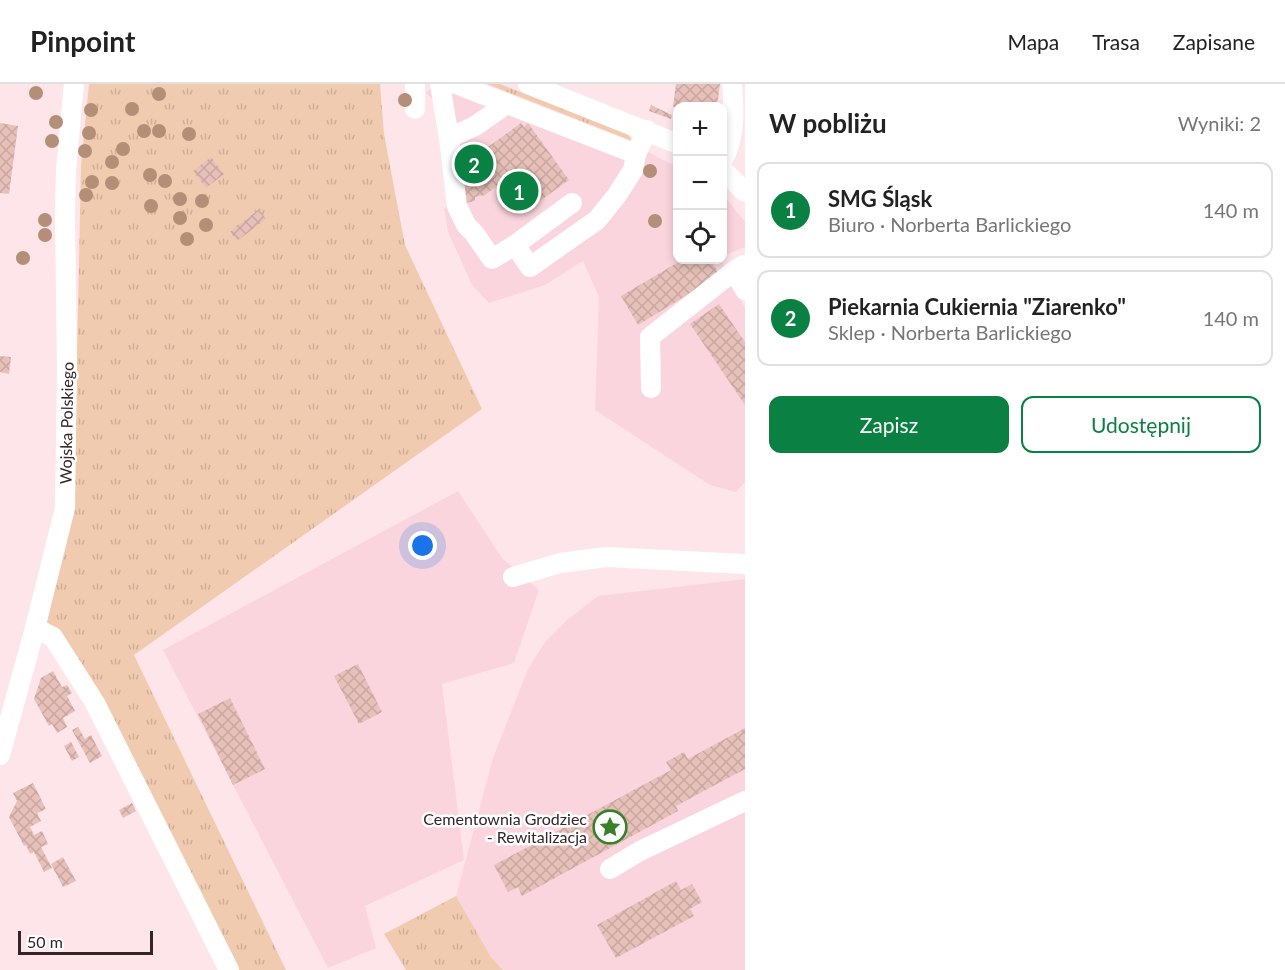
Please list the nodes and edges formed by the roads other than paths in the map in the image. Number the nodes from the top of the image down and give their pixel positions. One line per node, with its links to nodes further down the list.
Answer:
1 (74, 84): 23 (street, Wojska Polskiego)
2 (415, 84): 8 (street)
3 (440, 84): 10 (street)
4 (456, 84): 7 (street)
5 (528, 84): 9 (street)
6 (732, 84): 13 (street)
7 (503, 103): 10 (street); 12 (street)
8 (415, 109)
9 (647, 130): 11 (street); 12 (street)
10 (449, 138): 17 (street)
11 (673, 142)
12 (636, 154): 17 (street)
13 (725, 156)
14 (727, 173): 15 (street)
15 (745, 192)
16 (572, 203): 17 (street)
17 (515, 245)
18 (740, 268): 19 (street); 20 (street)
19 (745, 291)
20 (651, 388)
21 (745, 564): 22 (street)
22 (513, 578)
23 (35, 628): 24 (street, Wojska Polskiego); 27 (street)
24 (0, 755)
25 (745, 801): 26 (street)
26 (610, 869)
27 (229, 970)

